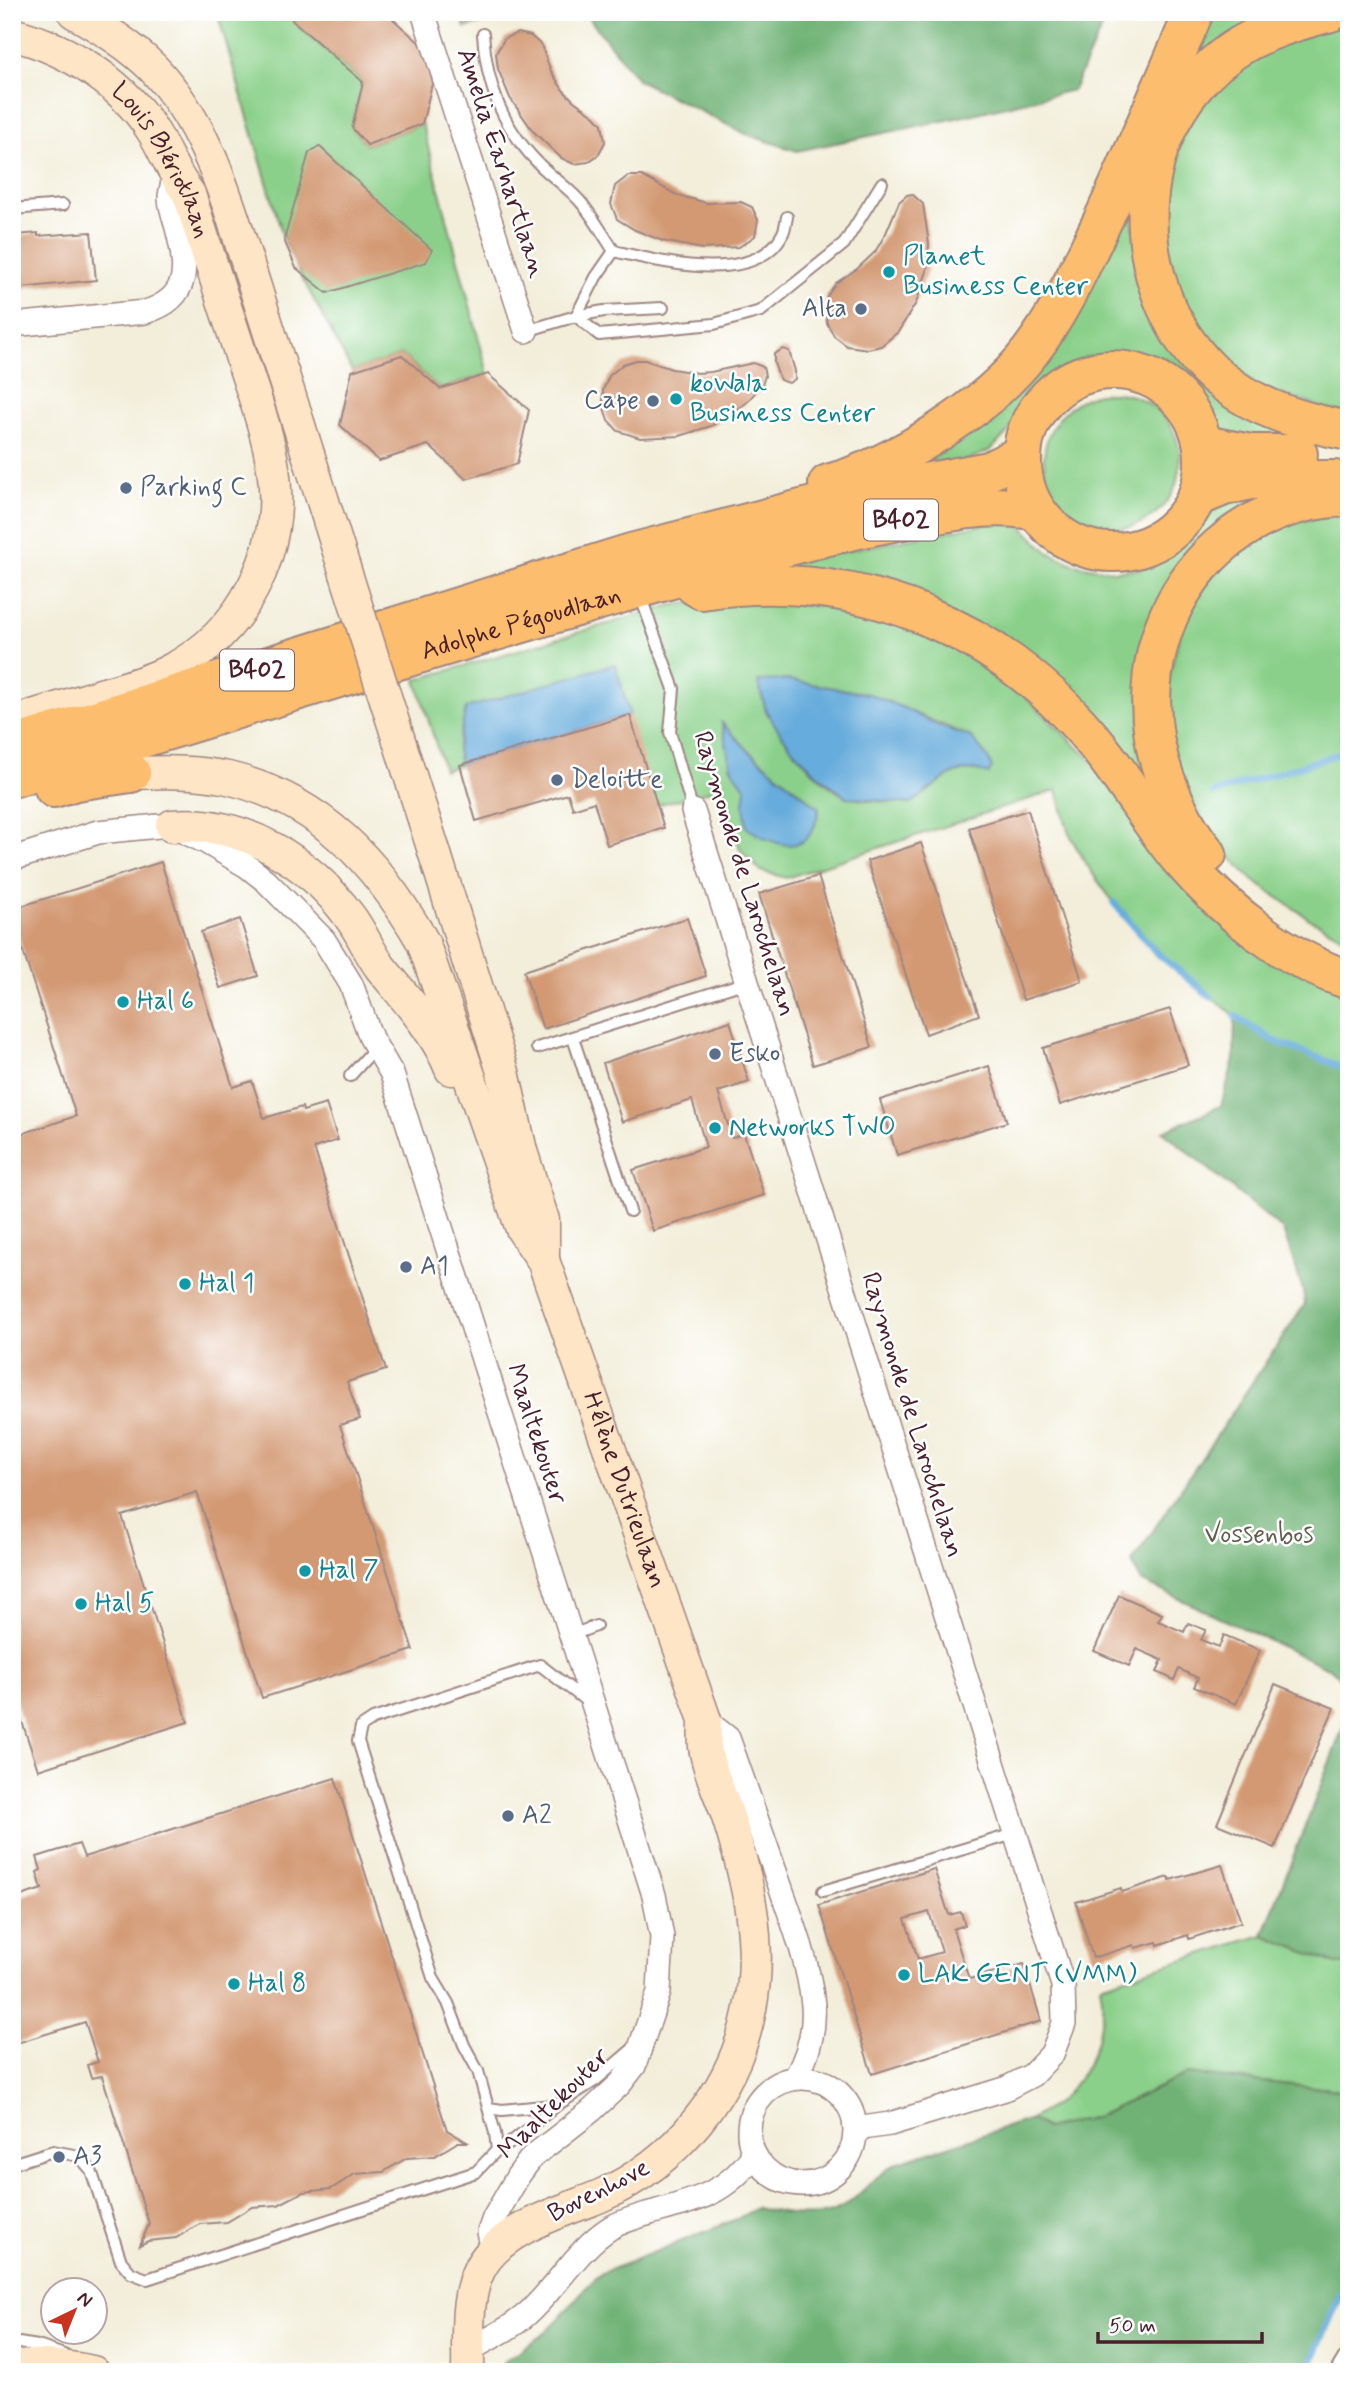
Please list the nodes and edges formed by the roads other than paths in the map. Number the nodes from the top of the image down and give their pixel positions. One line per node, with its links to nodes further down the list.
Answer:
1 (74, 12): 35 (street, Louis Blériotlaan, bridge)
2 (423, 12): 16 (street, Amelia Earhartlaan)
3 (1194, 12): 25 (highway)
4 (1331, 12): 17 (highway)
5 (12, 34): 7 (street, Louis Blériotlaan)
6 (483, 34): 12 (lane)
7 (175, 176): 15 (street); 28 (street, Louis Blériotlaan)
8 (882, 183): 14 (lane)
9 (63, 205): 10 (lane)
10 (12, 209)
11 (787, 217): 12 (lane)
12 (614, 251): 14 (lane)
13 (663, 308): 14 (lane)
14 (576, 316): 16 (lane)
15 (12, 325)
16 (526, 331)
17 (1349, 431)
18 (1203, 444): 19 (highway); 20 (highway); 23 (highway)
19 (1349, 454)
20 (1021, 455): 24 (highway); 25 (highway, Adolphe Pégoudlaan / B402)
21 (1349, 481): 23 (highway)
22 (1349, 497): 37 (highway)
23 (1197, 498): 24 (highway)
24 (1036, 511): 26 (highway, Adolphe Pégoudlaan / B402)
25 (780, 514): 29 (highway, Adolphe Pégoudlaan / B402)
26 (678, 577): 27 (highway, Adolphe Pégoudlaan / B402); 38 (highway)
27 (638, 589): 31 (highway, Adolphe Pégoudlaan / B402); 33 (lane, Raymonde de Larochelaan)
28 (12, 722)
29 (12, 746)
30 (131, 773): 32 (highway); 44 (street)
31 (12, 778)
32 (12, 798)
33 (693, 811): 39 (street, Raymonde de Larochelaan)
34 (172, 826): 36 (street); 41 (street, Maaltekouter); 44 (street)
35 (434, 851): 46 (street, Hélène Dutrieulaan)
36 (12, 859)
37 (1349, 958)
38 (1349, 980)
39 (747, 982): 40 (lane); 51 (street, Raymonde de Larochelaan)
40 (573, 1038): 42 (lane); 45 (lane)
41 (376, 1047): 43 (lane); 49 (street, Maaltekouter)
42 (537, 1048)
43 (350, 1076)
44 (483, 1118): 46 (street, Hélène Dutrieulaan)
45 (630, 1211)
46 (543, 1260): 50 (street, Hélène Dutrieulaan)
47 (596, 1626): 48 (lane)
48 (577, 1633)
49 (593, 1706): 53 (street, Maaltekouter); 56 (lane)
50 (705, 1720): 54 (street); 61 (street, Bovenhove)
51 (1014, 1834): 52 (lane); 57 (street, Raymonde de Larochelaan)
52 (823, 1891)
53 (640, 2042): 55 (lane); 61 (street, Maaltekouter)
54 (796, 2077): 57 (street); 59 (street)
55 (556, 2105): 56 (lane); 58 (lane)
56 (489, 2108): 58 (lane)
57 (856, 2129): 59 (street)
58 (497, 2150): 60 (lane)
59 (754, 2154): 64 (street)
60 (12, 2164)
61 (493, 2250): 64 (street, Bovenhove)
62 (12, 2342): 66 (lane)
63 (1349, 2349): 67 (lane)
64 (469, 2361)
65 (12, 2367): 66 (street)
66 (95, 2372)
67 (1335, 2372)

